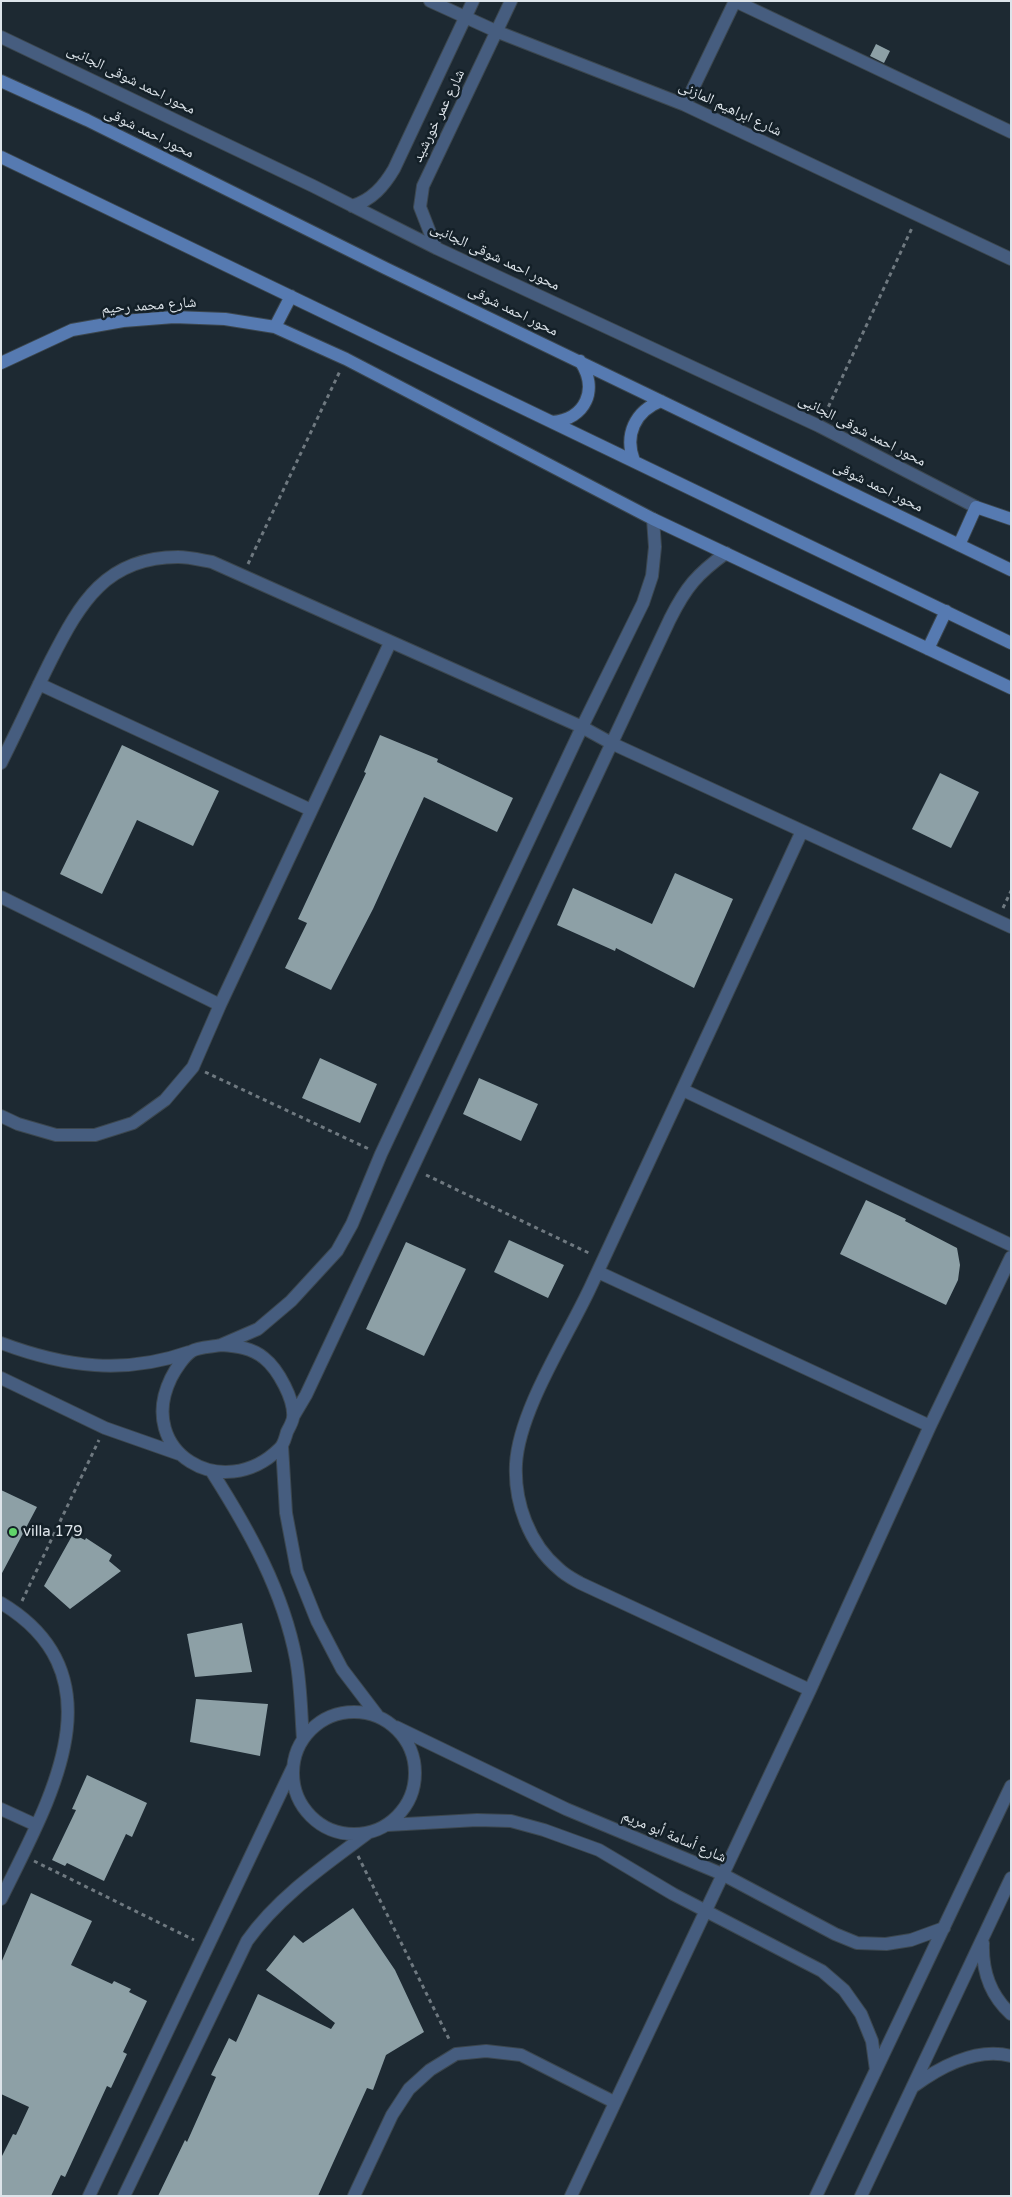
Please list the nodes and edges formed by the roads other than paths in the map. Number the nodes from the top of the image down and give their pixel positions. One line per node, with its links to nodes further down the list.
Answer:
1 (430, 1): 4 (street, شارع ابراهيم المازنى)
2 (473, 1): 4 (street, شارع عمر خورشيد)
3 (511, 1): 5 (street, شارع عمر خورشيد)
4 (465, 18): 5 (street, شارع ابراهيم المازنى); 11 (street, شارع عمر خورشيد)
5 (498, 32): 8 (street, شارع ابراهيم المازنى); 12 (street, شارع عمر خورشيد)
6 (1, 37): 11 (street, محور احمد شوقى الجانبى)
7 (1, 81): 16 (main road, محور احمد شوقى)
8 (685, 105): 9 (street); 13 (street, شارع ابراهيم المازنى)
9 (1011, 132)
10 (1, 157): 14 (main road)
11 (352, 206): 12 (street, محور احمد شوقى الجانبى)
12 (436, 248): 21 (street, محور احمد شوقى الجانبى)
13 (1011, 259)
14 (291, 296): 15 (main road); 19 (main road)
15 (275, 327): 17 (main road, شارع محمد رحيم); 22 (main road)
16 (580, 361): 18 (main road, محور احمد شوقى); 19 (main road)
17 (1, 363)
18 (662, 401): 20 (main road); 24 (main road, محور احمد شوقى)
19 (552, 422): 20 (main road)
20 (634, 461): 27 (main road)
21 (976, 507): 23 (main road); 24 (main road)
22 (652, 519): 25 (main road); 33 (street)
23 (1011, 520)
24 (959, 545): 26 (main road, محور احمد شوقى)
25 (726, 553): 30 (main road); 34 (street)
26 (1011, 570)
27 (946, 611): 29 (main road); 30 (main road)
28 (390, 643): 31 (street); 33 (street); 36 (street)
29 (1011, 643)
30 (928, 649): 32 (main road)
31 (39, 684): 35 (street); 36 (street)
32 (1011, 688)
33 (582, 728): 34 (street); 47 (street)
34 (611, 743): 37 (street); 50 (street)
35 (1, 763)
36 (311, 810): 40 (street)
37 (802, 831): 39 (street); 41 (street)
38 (1, 897): 40 (street)
39 (1011, 927)
40 (220, 1005): 42 (street)
41 (683, 1090): 43 (street); 45 (street)
42 (1, 1116)
43 (1011, 1244)
44 (1011, 1257): 51 (street)
45 (598, 1272): 51 (street); 56 (street)
46 (1, 1343): 48 (street)
47 (222, 1345): 48 (street); 50 (street)
48 (192, 1351): 53 (street)
49 (1, 1378): 53 (street)
50 (293, 1418): 52 (street)
51 (930, 1426): 56 (street)
52 (282, 1446): 54 (street); 57 (street)
53 (179, 1454): 54 (street)
54 (212, 1472): 59 (street)
55 (1, 1603): 63 (street)
56 (810, 1690): 66 (street)
57 (377, 1715): 58 (street); 59 (street)
58 (396, 1727): 64 (street); 66 (street, شارع أسامة أبو مريم)
59 (303, 1739): 60 (street)
60 (293, 1767): 65 (street); 77 (street)
61 (1011, 1786): 70 (street)
62 (1, 1809): 63 (street)
63 (36, 1825): 68 (street)
64 (388, 1825): 65 (street); 69 (street)
65 (368, 1833): 78 (street)
66 (722, 1874): 69 (street); 70 (street, شارع أسامة أبو مريم)
67 (1011, 1878): 71 (street)
68 (1, 1899)
69 (706, 1910): 74 (street); 76 (street)
70 (944, 1928): 74 (street)
71 (983, 1937): 72 (street); 75 (street)
72 (1011, 2014)
73 (1011, 2056): 75 (street)
74 (876, 2070): 81 (street)
75 (912, 2087): 82 (street)
76 (614, 2102): 79 (street); 80 (street)
77 (89, 2196)
78 (124, 2196)
79 (354, 2196)
80 (571, 2196)
81 (816, 2196)
82 (860, 2196)

